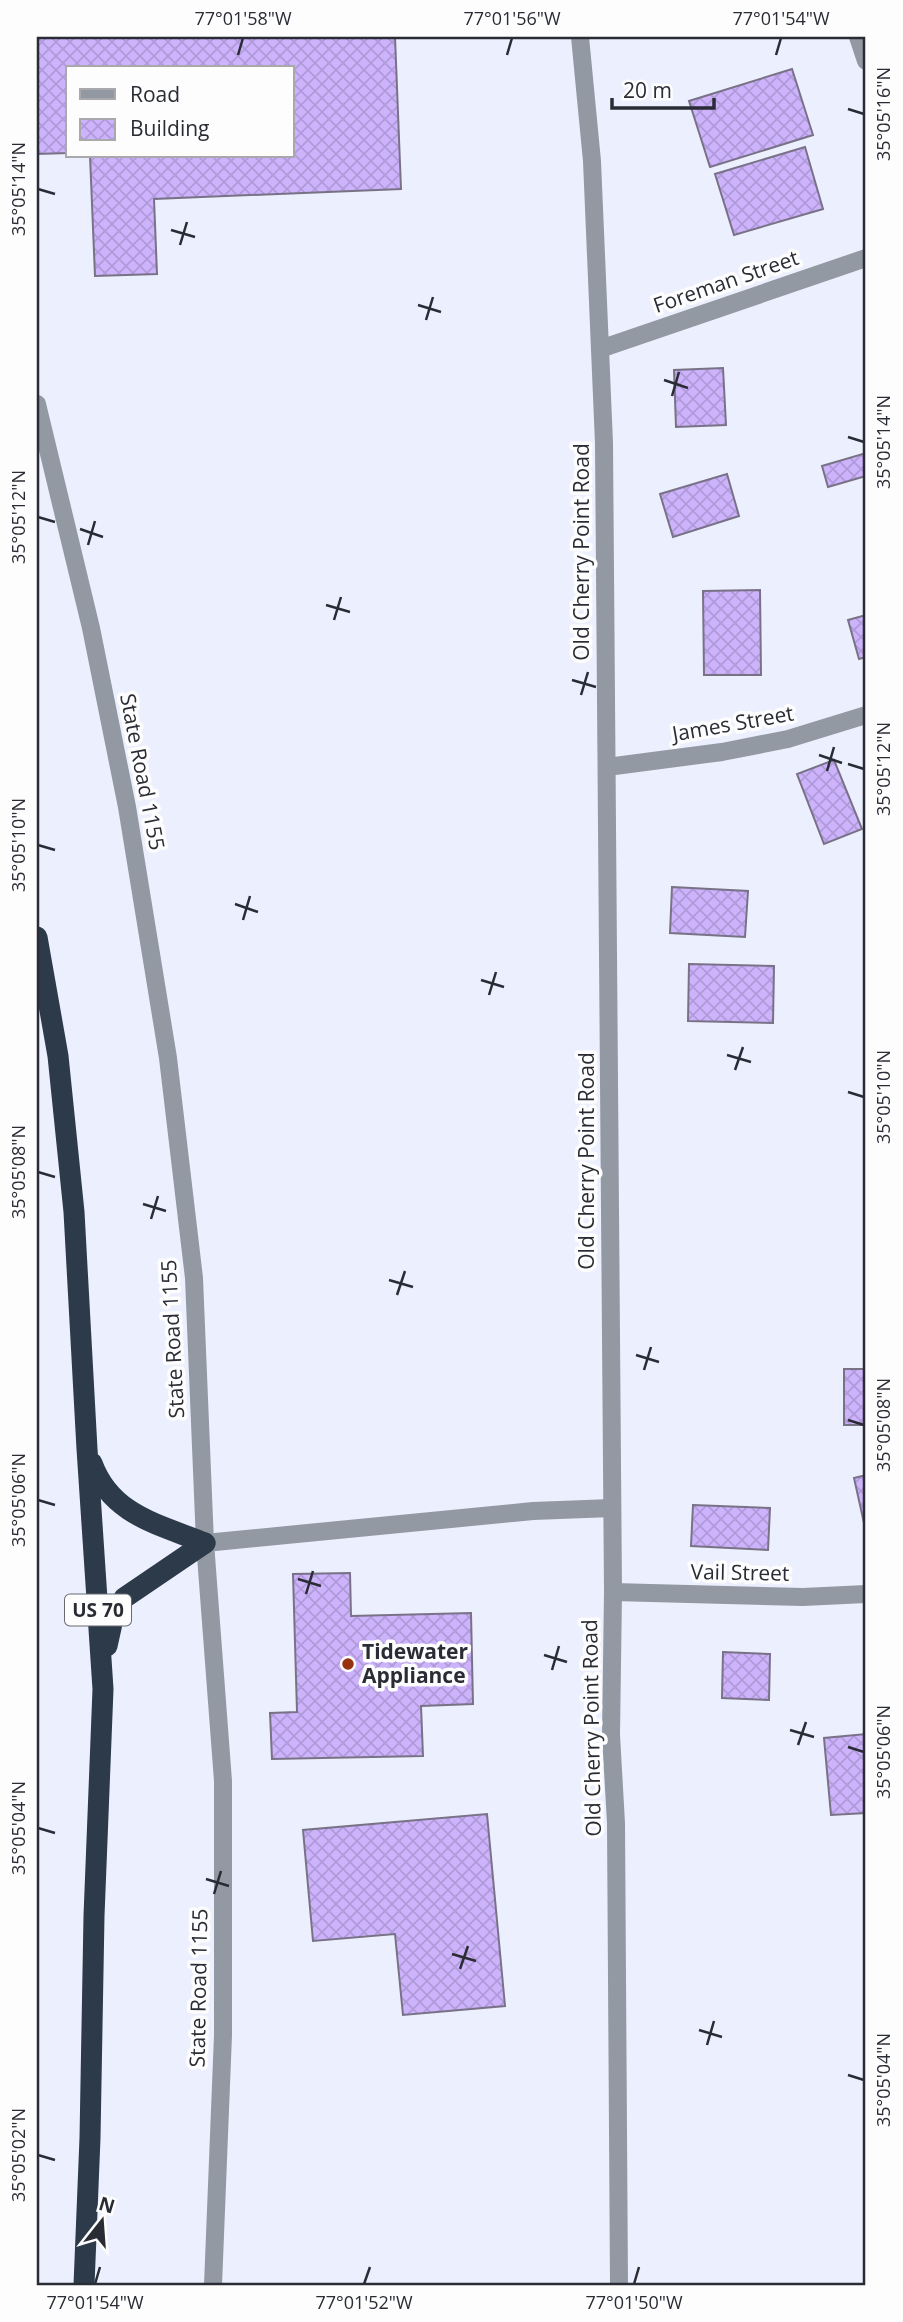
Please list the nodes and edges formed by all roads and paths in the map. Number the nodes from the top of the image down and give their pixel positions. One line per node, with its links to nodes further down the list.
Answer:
1 (580, 37): 5 (street, Old Cherry Point Road)
2 (859, 37): 3 (street)
3 (866, 61)
4 (866, 258): 5 (street, Foreman Street)
5 (600, 349): 8 (street, Old Cherry Point Road)
6 (37, 404): 12 (street, State Road 1155)
7 (866, 715): 8 (street, James Street)
8 (607, 767): 11 (street, Old Cherry Point Road)
9 (37, 937): 10 (highway, US 70)
10 (87, 1449): 12 (highway); 15 (highway, US 70)
11 (612, 1508): 12 (street); 13 (street, Old Cherry Point Road)
12 (205, 1543): 15 (highway); 17 (street, State Road 1155)
13 (613, 1592): 14 (street, Vail Street); 18 (street, Old Cherry Point Road)
14 (866, 1594)
15 (103, 1689): 16 (highway, US 70)
16 (84, 2285)
17 (214, 2285)
18 (619, 2285)

